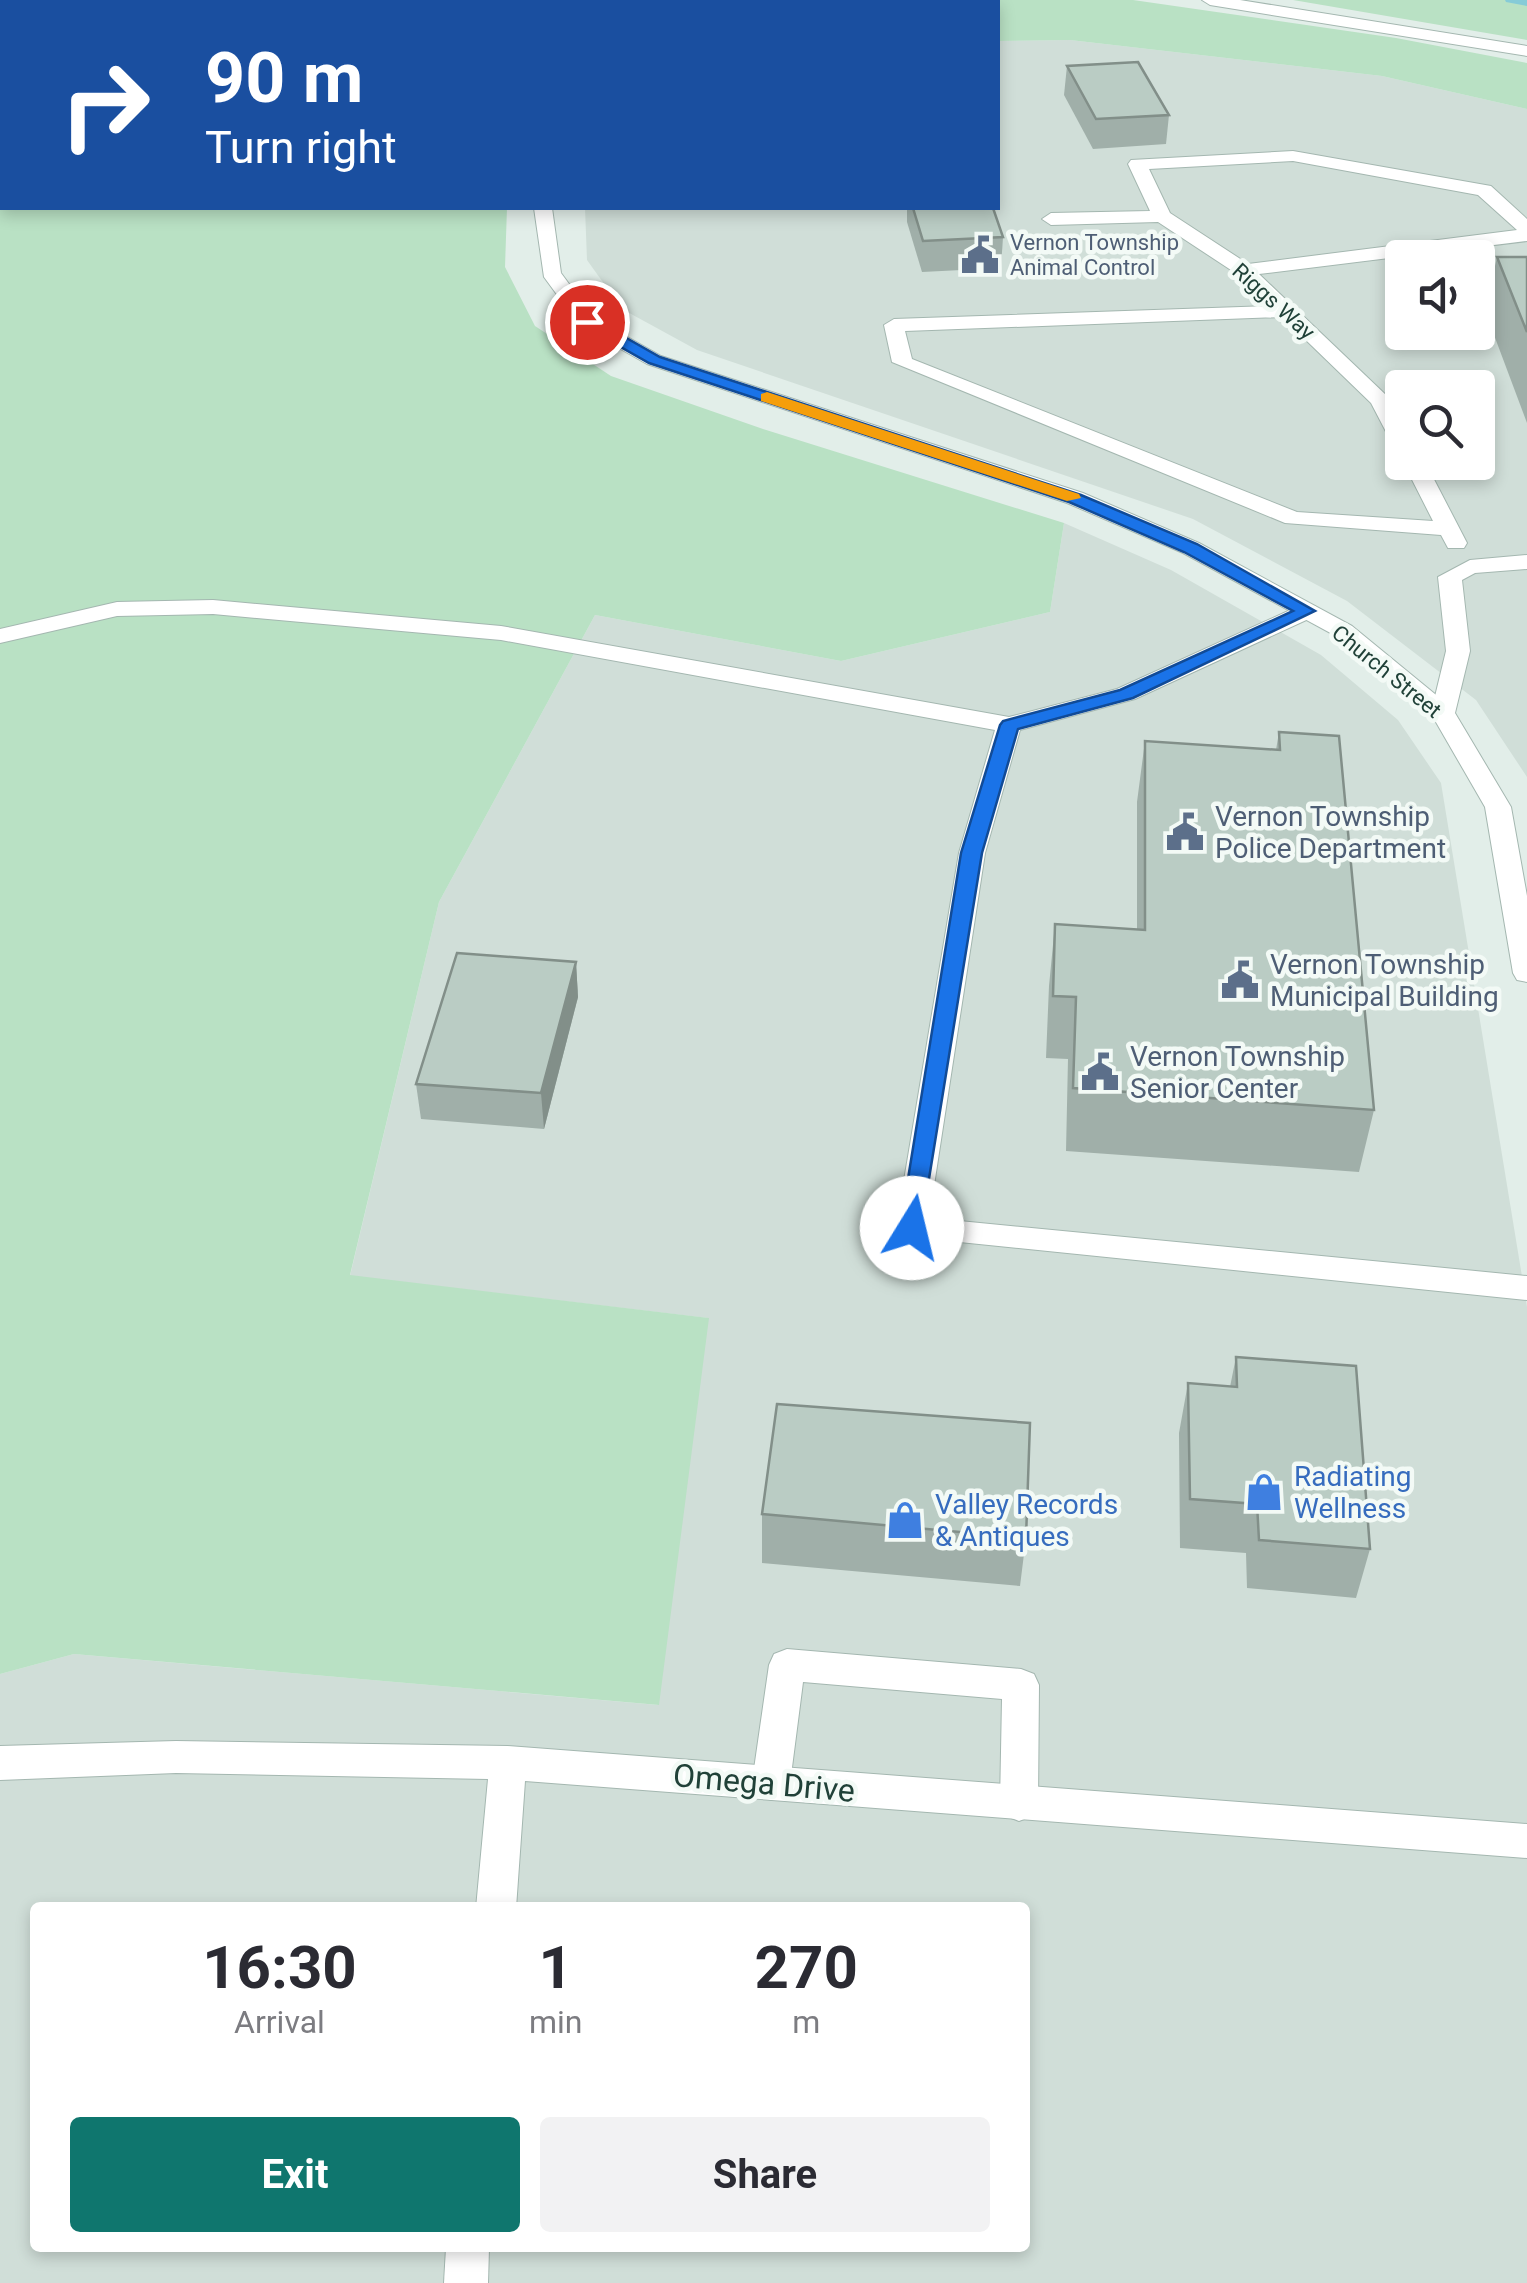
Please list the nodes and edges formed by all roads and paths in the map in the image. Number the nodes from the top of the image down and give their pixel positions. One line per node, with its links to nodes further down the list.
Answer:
1 (1210, 0): 2 (street)
2 (1527, 51)
3 (542, 210): 14 (street, Church Street)
4 (1162, 216): 5 (street); 6 (street); 7 (street, Riggs Way)
5 (1051, 219)
6 (1527, 232): 7 (street)
7 (1244, 270): 8 (street, Riggs Way)
8 (1286, 311): 9 (street, Riggs Way); 11 (street)
9 (1385, 410)
10 (1423, 480): 11 (street)
11 (1449, 529): 13 (street)
12 (1527, 562): 13 (street)
13 (1470, 567): 16 (street)
14 (1306, 611): 16 (street, Church Street); 17 (street)
15 (0, 636): 17 (street)
16 (1444, 714): 18 (street, Church Street)
17 (1009, 725): 19 (street)
18 (1527, 973)
19 (1527, 1288)
20 (508, 1762): 21 (street, Omega Drive); 22 (street, Omega Drive); 25 (street)
21 (0, 1763)
22 (771, 1783): 23 (street, Omega Drive); 23 (street)
23 (1019, 1804): 24 (street, Omega Drive)
24 (1527, 1841)
25 (496, 1902)
26 (468, 2252): 27 (street)
27 (466, 2283)

